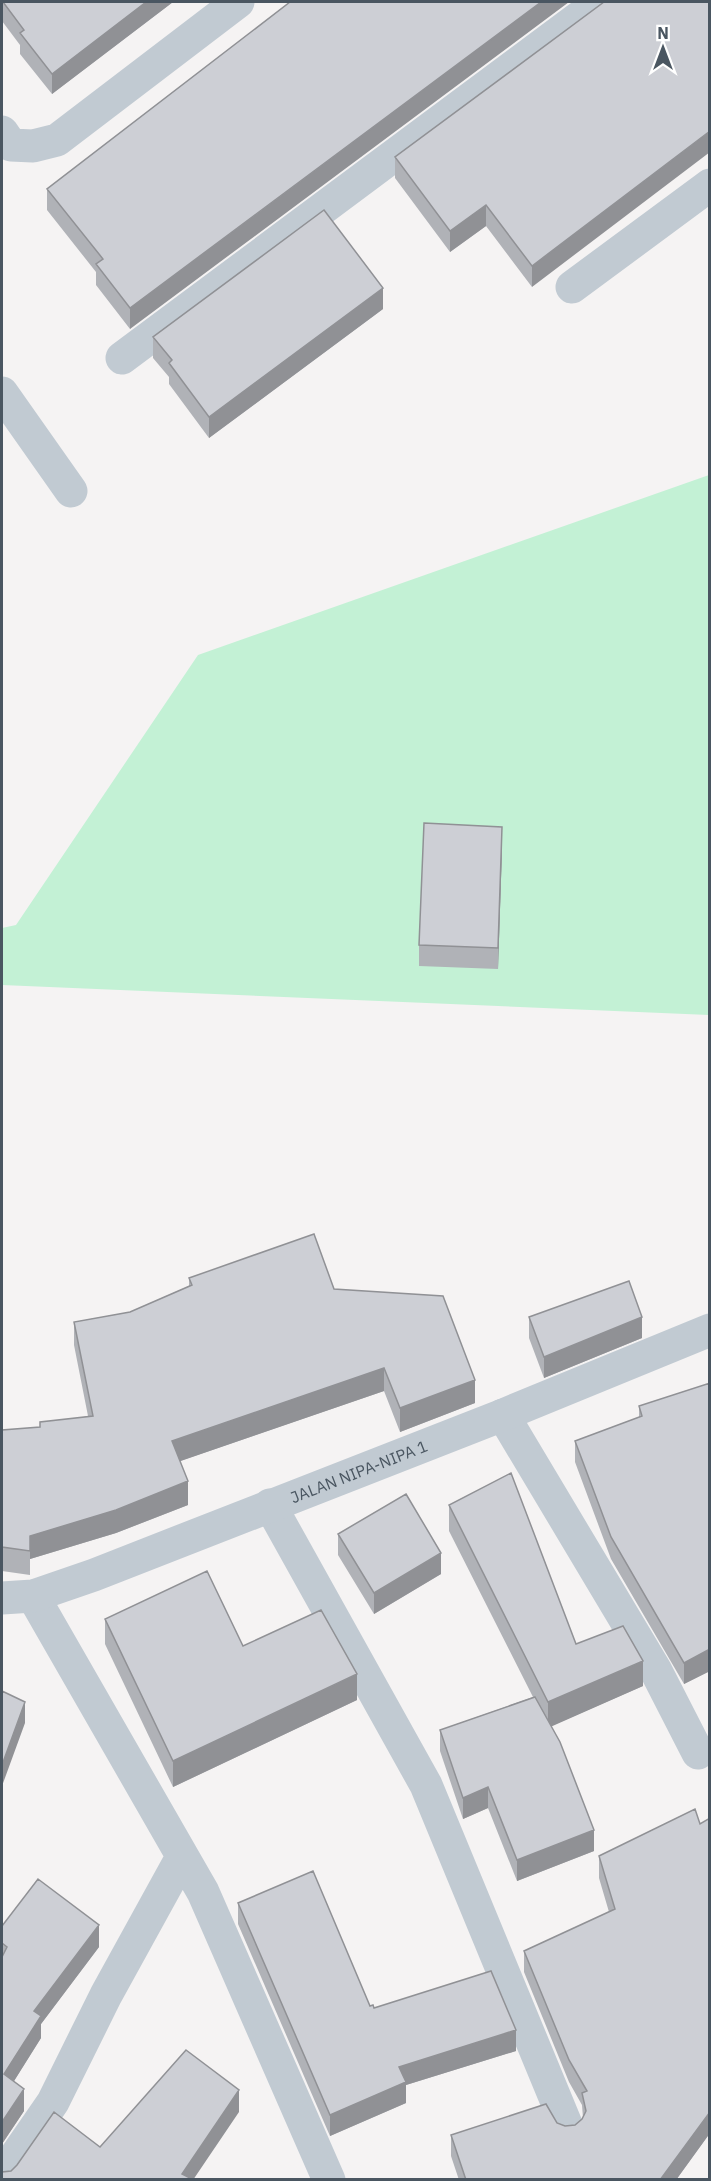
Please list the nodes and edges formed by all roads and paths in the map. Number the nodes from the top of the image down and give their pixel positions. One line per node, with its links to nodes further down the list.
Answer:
1 (238, 2): 3 (street)
2 (600, 2): 6 (street)
3 (2, 132)
4 (710, 185): 5 (street)
5 (573, 287)
6 (122, 358)
7 (2, 393): 8 (street)
8 (71, 491)
9 (710, 1330): 10 (street, JALAN NIPA-NIPA 1)
10 (503, 1414): 11 (street, JALAN NIPA-NIPA 1); 13 (street)
11 (270, 1506): 12 (street, JALAN NIPA-NIPA 1); 15 (street)
12 (17, 1597): 14 (street)
13 (698, 1753)
14 (182, 1857): 16 (street); 17 (street)
15 (568, 2129)
16 (2, 2176)
17 (329, 2180)

